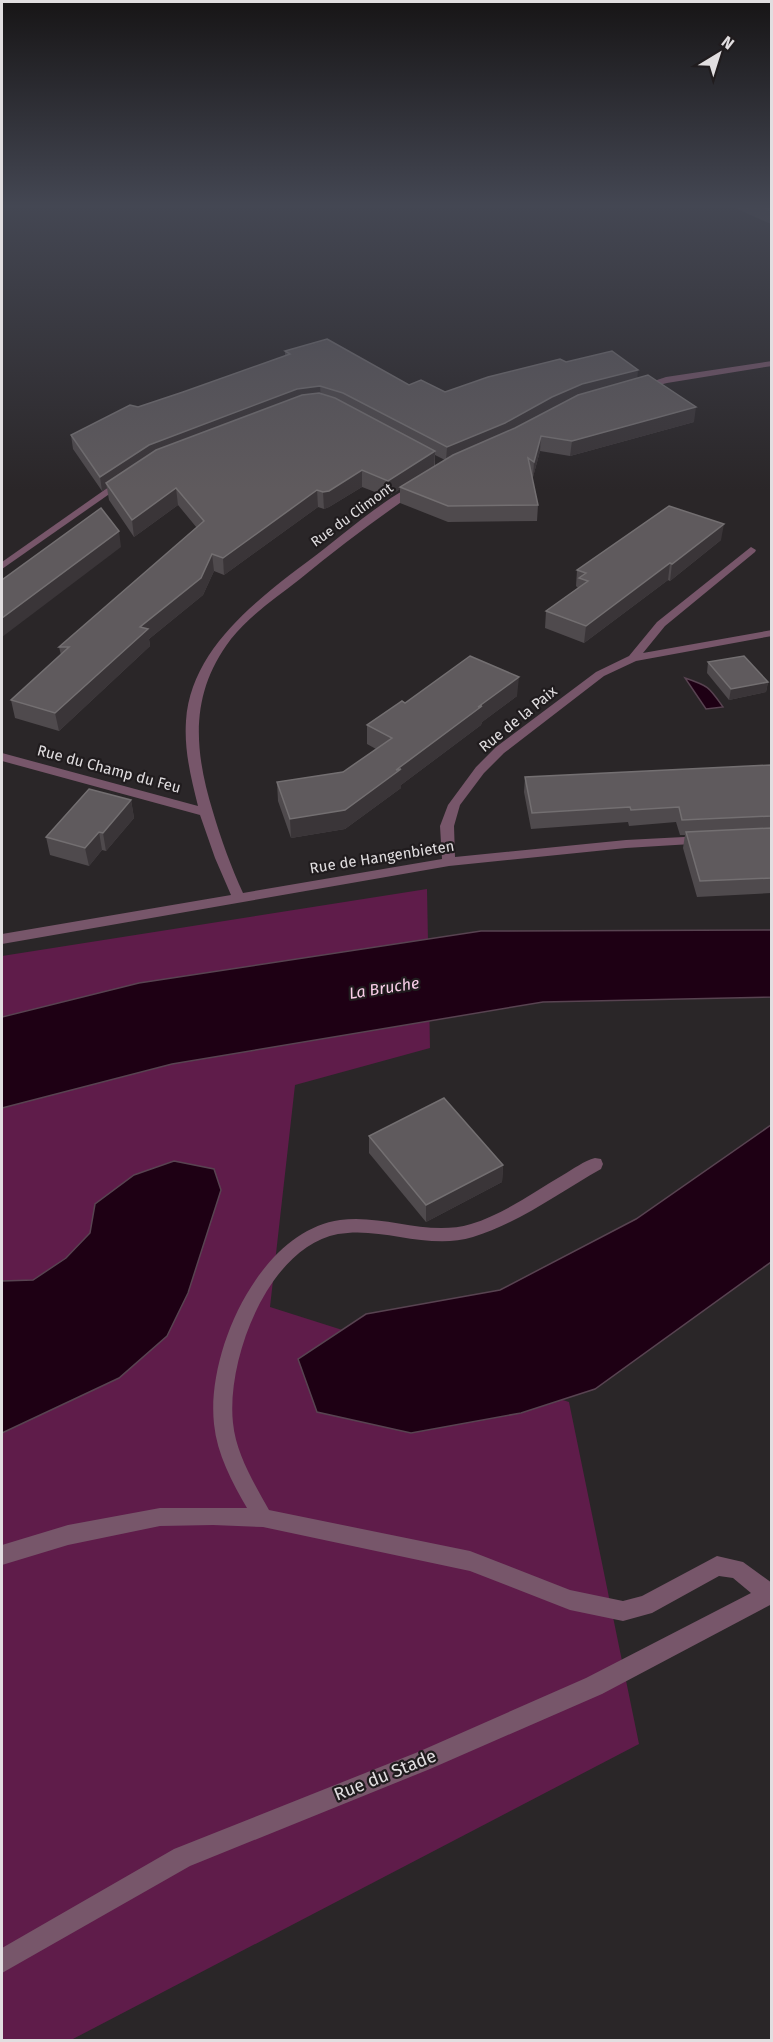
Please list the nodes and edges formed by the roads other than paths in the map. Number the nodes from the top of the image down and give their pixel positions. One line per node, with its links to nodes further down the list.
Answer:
1 (771, 363): 2 (street)
2 (632, 389)
3 (128, 478): 6 (street)
4 (427, 480): 10 (street, Rue du Climont)
5 (751, 550): 8 (street, Rue de la Paix)
6 (2, 566)
7 (771, 633): 8 (street, Rue de la Paix)
8 (633, 658): 12 (street, Rue de la Paix)
9 (2, 757): 10 (street, Rue du Champ du Feu)
10 (207, 813): 13 (street, Rue du Climont)
11 (720, 839): 12 (street, Rue de Hangenbieten)
12 (449, 862): 13 (street, Rue de Hangenbieten)
13 (239, 898): 14 (street, Rue de Hangenbieten)
14 (2, 939)
15 (595, 1164): 16 (street)
16 (263, 1518): 17 (street); 18 (street)
17 (2, 1554)
18 (769, 1594): 19 (street, Rue du Stade)
19 (2, 1961)

